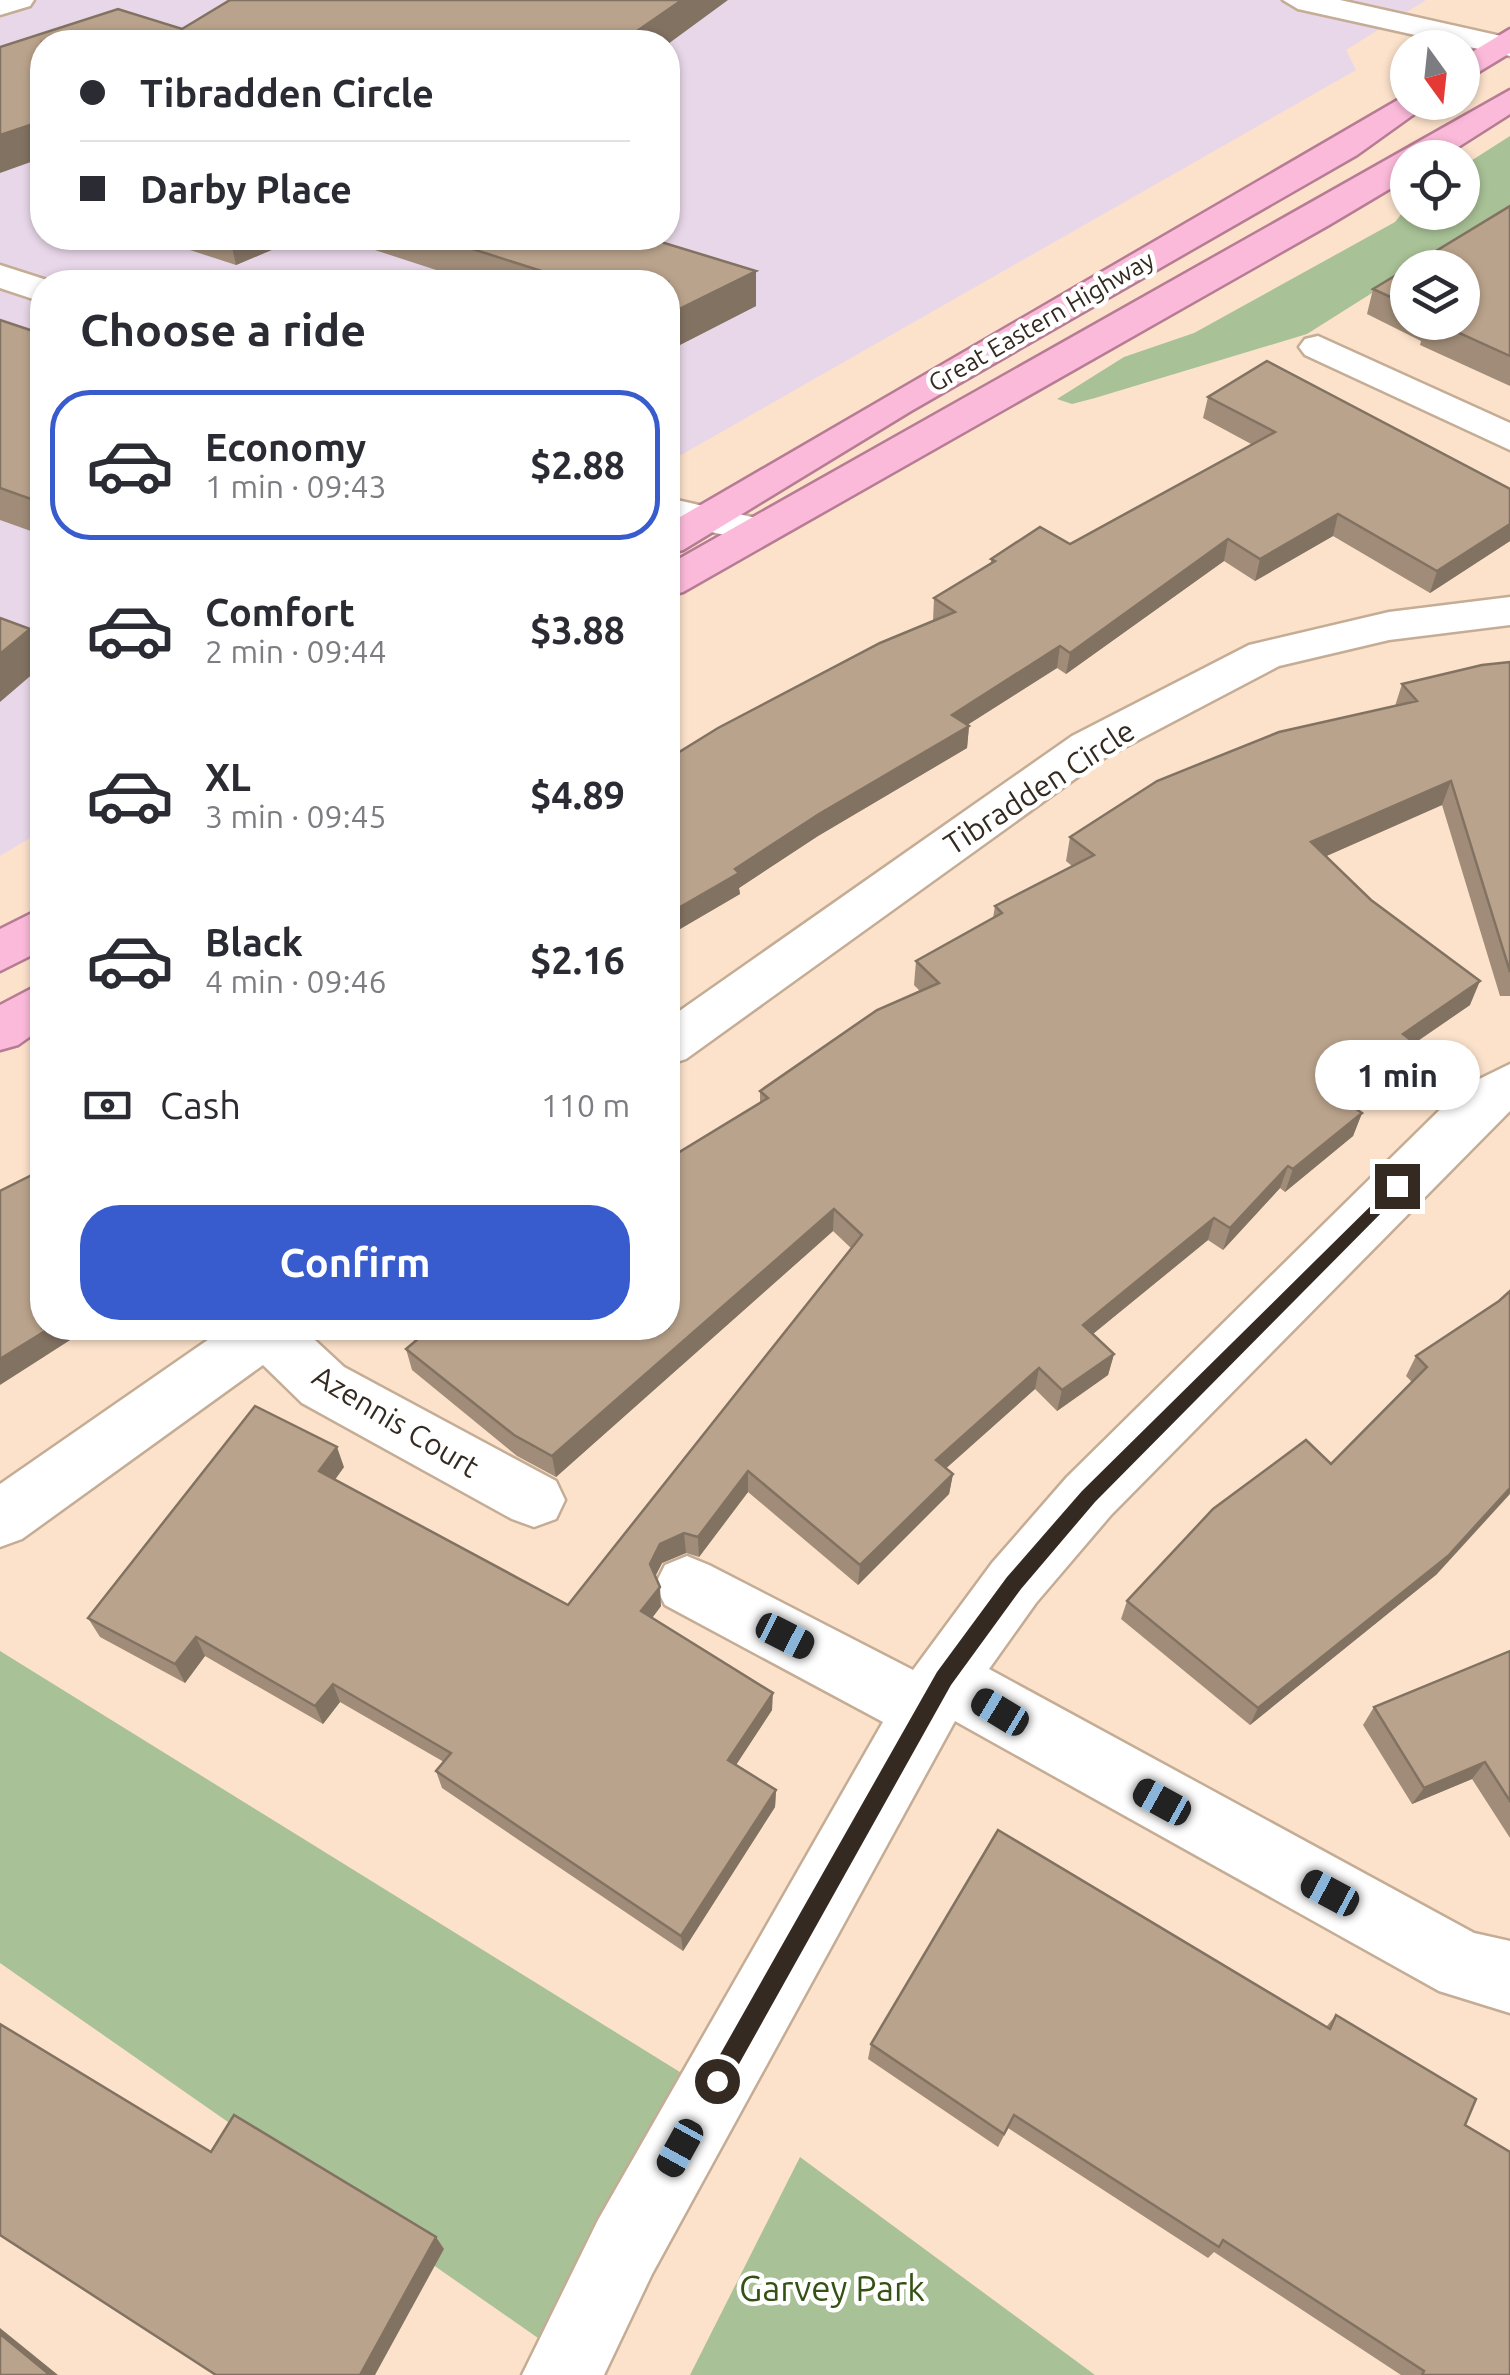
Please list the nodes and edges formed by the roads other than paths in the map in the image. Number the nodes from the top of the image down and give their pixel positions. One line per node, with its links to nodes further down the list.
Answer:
1 (19, 0): 4 (street)
2 (1266, 0): 5 (street)
3 (1298, 0): 6 (street)
4 (0, 6)
5 (1390, 41)
6 (1491, 56)
7 (1510, 100): 9 (highway)
8 (1390, 118): 15 (highway, Great Eastern Highway)
9 (1446, 140)
10 (1390, 174): 16 (highway, Great Eastern Highway)
11 (0, 276): 12 (street)
12 (30, 287)
13 (1318, 347): 14 (street)
14 (1510, 438)
15 (686, 515): 16 (street)
16 (754, 530): 17 (highway, Great Eastern Highway)
17 (680, 576)
18 (1510, 611): 23 (street, Tibradden Circle)
19 (30, 933): 20 (highway)
20 (0, 952)
21 (30, 1010): 22 (highway)
22 (0, 1031)
23 (680, 1037)
24 (1510, 1084): 30 (street)
25 (253, 1340): 28 (street)
26 (279, 1340): 27 (street, Azennis Court)
27 (534, 1500)
28 (0, 1520)
29 (688, 1585): 30 (street)
30 (935, 1694): 31 (street); 32 (street)
31 (1510, 1976)
32 (562, 2375)

